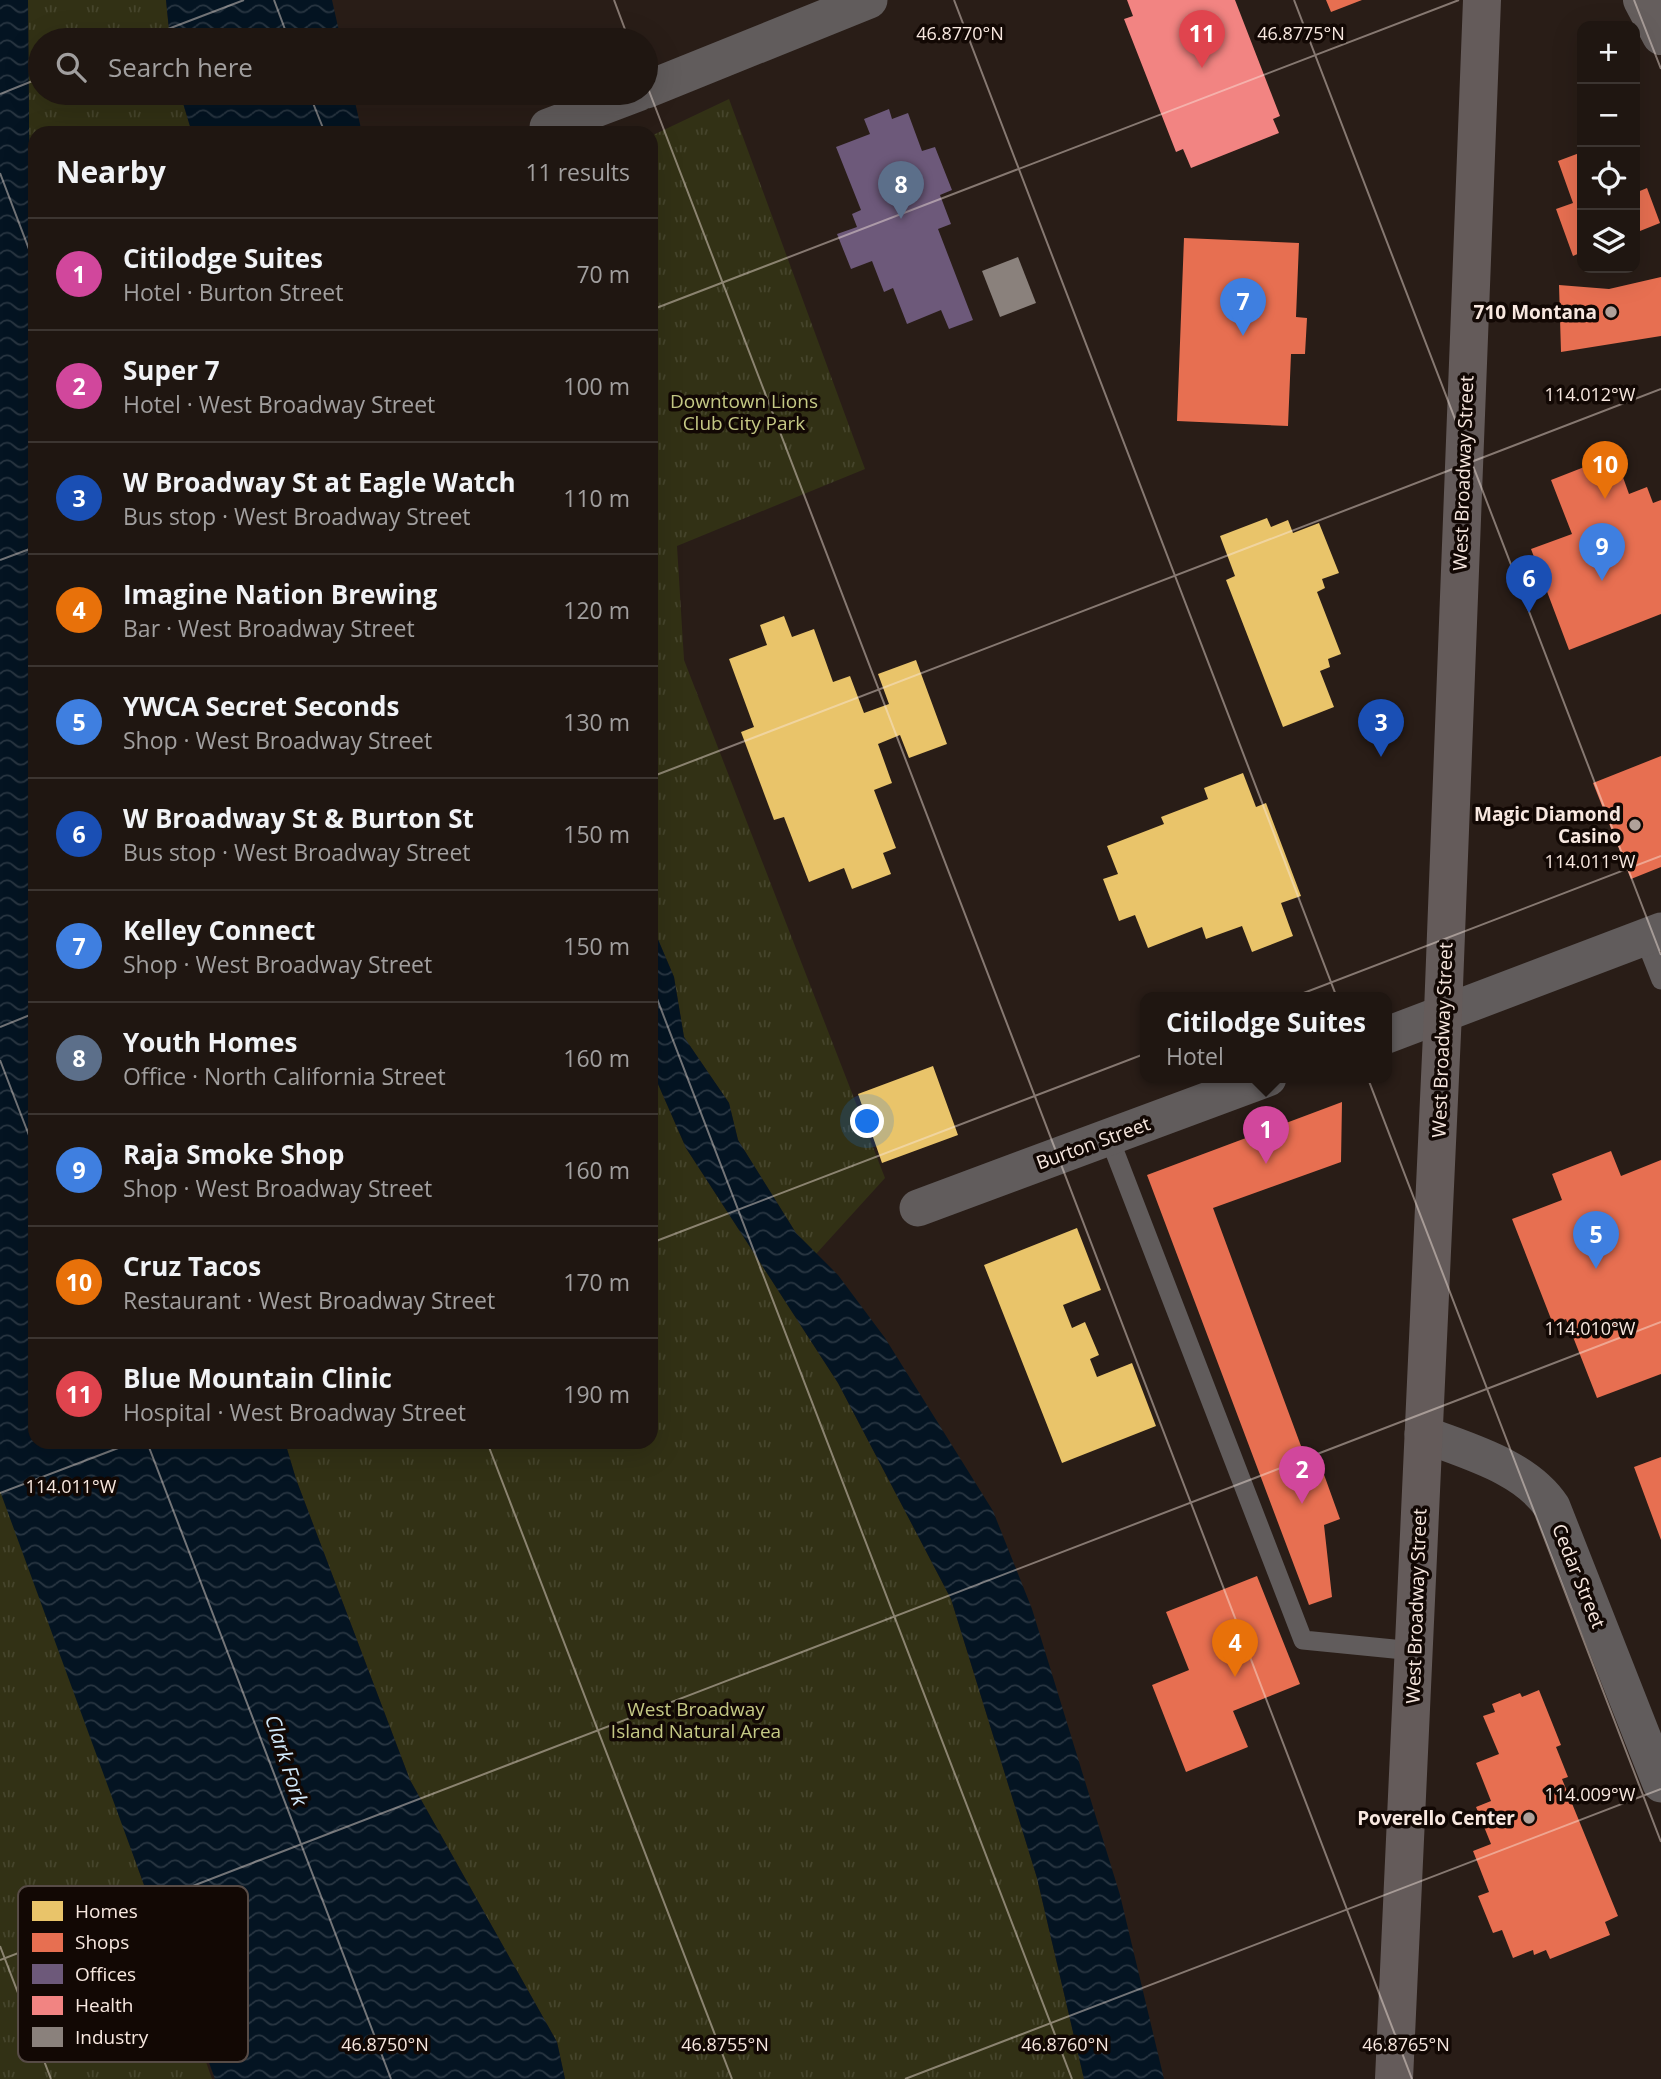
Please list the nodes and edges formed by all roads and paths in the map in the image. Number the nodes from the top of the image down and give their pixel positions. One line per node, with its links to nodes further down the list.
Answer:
1 (869, 0): 5 (street)
2 (1482, 0): 10 (main road, West Broadway Street)
3 (1642, 0): 4 (main road)
4 (1661, 36)
5 (658, 85)
6 (606, 105): 7 (street)
7 (551, 126)
8 (1653, 934): 9 (lane); 10 (street)
9 (1661, 980)
10 (1443, 1012): 11 (street); 15 (main road, West Broadway Street)
11 (1392, 1033)
12 (1255, 1083): 13 (street, Burton Street)
13 (1109, 1137): 14 (street, Burton Street); 16 (lane)
14 (918, 1208)
15 (1423, 1434): 16 (main road, West Broadway Street); 17 (street, Cedar Street)
16 (1414, 1651): 18 (main road, West Broadway Street)
17 (1661, 1784)
18 (1394, 2079)

